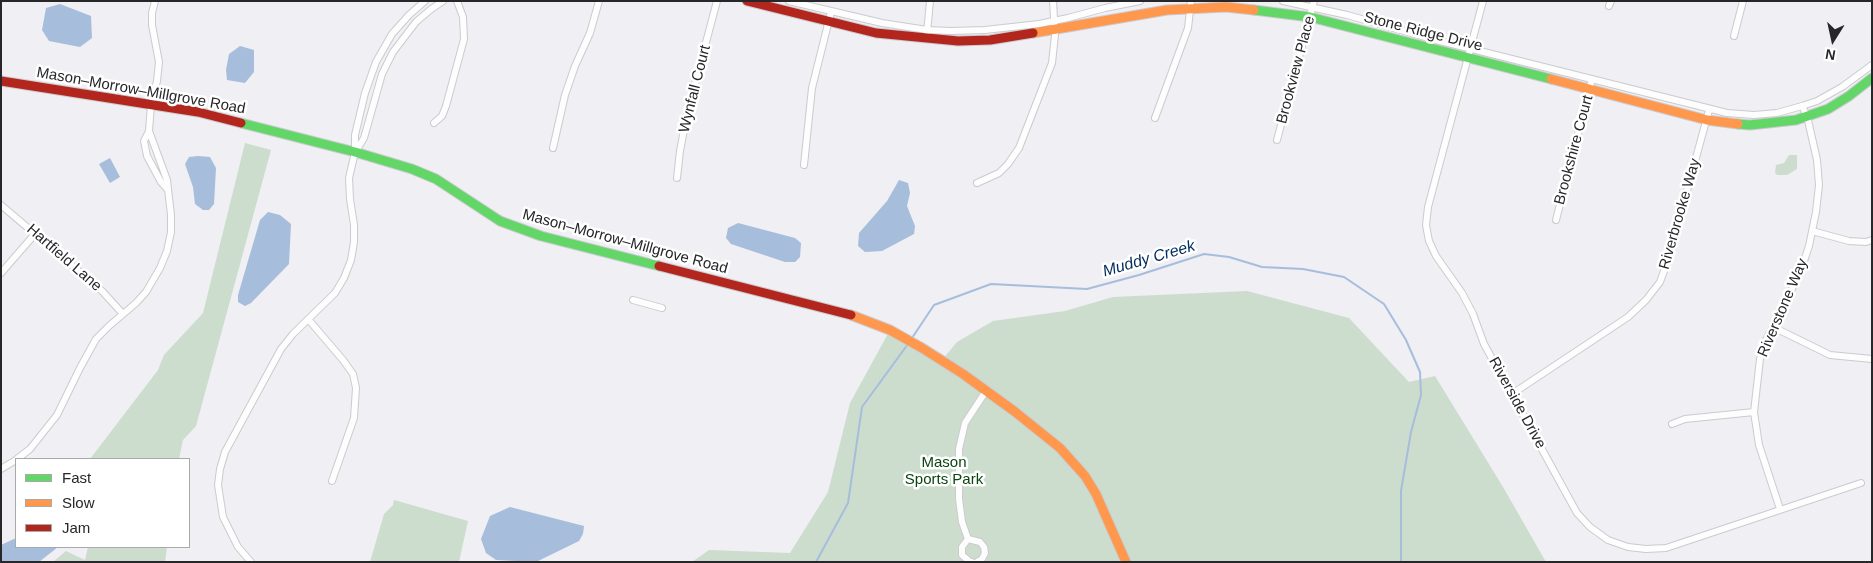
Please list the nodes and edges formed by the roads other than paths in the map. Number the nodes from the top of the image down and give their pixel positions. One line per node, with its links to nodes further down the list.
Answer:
1 (155, 1): 30 (street)
2 (425, 1): 40 (street)
3 (443, 1): 40 (street)
4 (457, 1): 36 (street)
5 (599, 1): 39 (street)
6 (717, 1): 42 (street, Wynfall Court)
7 (747, 1): 19 (street, Stone Ridge Drive)
8 (789, 1): 17 (street, Stone Ridge Drive)
9 (930, 1): 21 (street)
10 (1053, 1): 20 (street)
11 (1140, 1): 20 (street, Stone Ridge Drive)
12 (1283, 1): 15 (street, Stone Ridge Drive)
13 (1483, 1): 23 (street, Riverside Drive)
14 (1743, 1): 22 (street)
15 (1313, 4): 18 (street, Brookview Place); 23 (street, Stone Ridge Drive)
16 (1191, 5): 18 (street, Stone Ridge Drive); 20 (street, Stone Ridge Drive); 34 (street)
17 (831, 12): 19 (street); 21 (street, Stone Ridge Drive)
18 (1310, 17): 24 (street, Stone Ridge Drive); 38 (street, Brookview Place)
19 (828, 22): 21 (street, Stone Ridge Drive); 41 (street)
20 (1053, 26): 21 (street, Stone Ridge Drive); 43 (street)
21 (927, 34)
22 (1734, 36)
23 (1470, 48): 24 (street, Riverside Drive); 27 (street, Stone Ridge Drive)
24 (1468, 57): 29 (street, Stone Ridge Drive); 58 (street, Riverside Drive)
25 (1872, 65): 31 (street, Stone Ridge Drive)
26 (1872, 78): 33 (street, Stone Ridge Drive)
27 (1592, 79): 29 (street, Brookshire Court); 32 (street, Stone Ridge Drive)
28 (1, 81): 30 (street, Mason–Morrow–Millgrove Road)
29 (1590, 90): 35 (street, Stone Ridge Drive); 46 (street, Brookshire Court)
30 (151, 104): 37 (street); 40 (street, Mason–Morrow–Millgrove Road)
31 (1802, 106): 32 (street, Stone Ridge Drive); 33 (street, Riverstone Way)
32 (1709, 110): 35 (street, Riverbrooke Way)
33 (1807, 116): 35 (street, Stone Ridge Drive); 47 (street, Riverstone Way)
34 (1155, 118)
35 (1707, 120): 58 (street, Riverbrooke Way)
36 (434, 123)
37 (149, 131): 44 (street); 44 (street)
38 (1277, 140)
39 (553, 148)
40 (355, 152): 54 (street); 57 (street, Mason–Morrow–Millgrove Road)
41 (804, 165)
42 (677, 178)
43 (977, 182)
44 (168, 190): 53 (street)
45 (1, 205): 48 (street, Hartfield Lane)
46 (1556, 220)
47 (1812, 231): 49 (street); 55 (street, Riverstone Way)
48 (35, 234): 50 (street); 53 (street, Hartfield Lane)
49 (1872, 240)
50 (1, 273)
51 (633, 300): 52 (street)
52 (662, 308)
53 (123, 314): 61 (street)
54 (308, 319): 64 (street); 68 (street)
55 (1773, 327): 56 (street); 59 (street, Riverstone Way)
56 (1872, 359)
57 (986, 391): 67 (street); 71 (street, Mason–Morrow–Millgrove Road)
58 (1512, 394): 66 (street, Riverside Drive)
59 (1754, 412): 60 (street); 66 (street, Riverstone Way)
60 (1672, 424)
61 (17, 458)
62 (15, 460): 63 (street)
63 (1, 469)
64 (332, 482)
65 (1861, 483): 66 (street, Riverside Drive)
66 (1780, 509)
67 (968, 539): 69 (street); 70 (street)
68 (251, 562)
69 (972, 562)
70 (977, 562)
71 (1126, 562)

